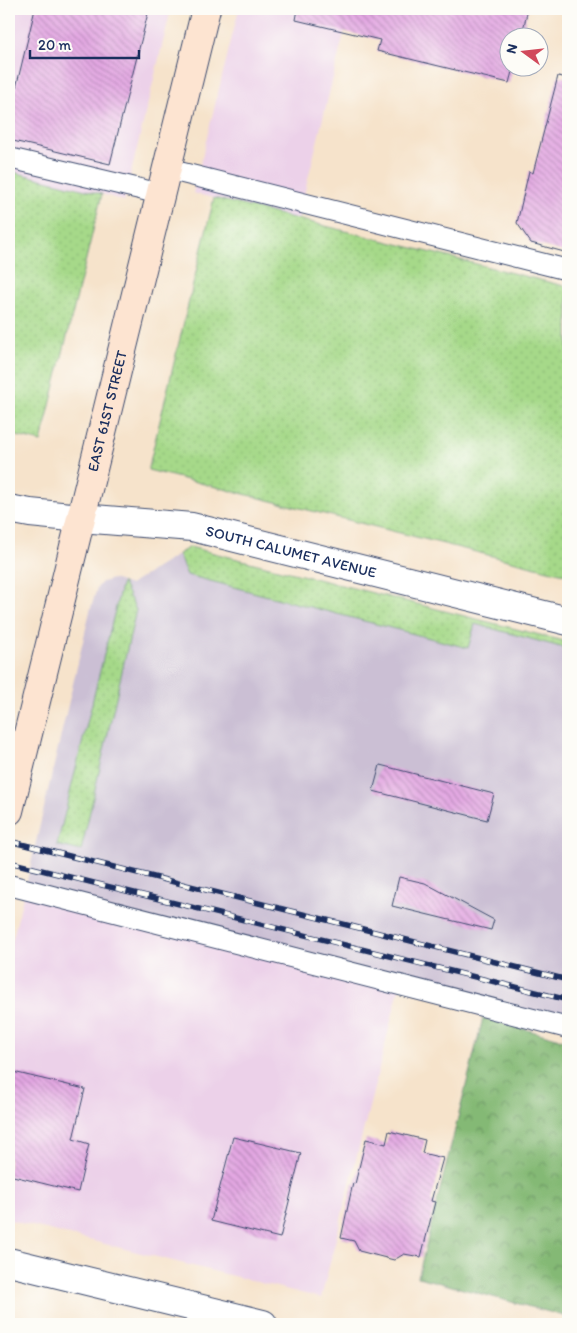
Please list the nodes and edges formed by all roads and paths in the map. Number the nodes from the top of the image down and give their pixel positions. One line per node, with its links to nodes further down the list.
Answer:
1 (206, 9): 3 (street, EAST 61ST STREET)
2 (9, 158): 3 (lane)
3 (164, 182): 4 (lane); 6 (street, EAST 61ST STREET)
4 (568, 270)
5 (9, 509): 6 (street, SOUTH CALUMET AVENUE)
6 (81, 518): 7 (street, SOUTH CALUMET AVENUE); 8 (street, EAST 61ST STREET)
7 (568, 620)
8 (9, 811)
9 (9, 885): 10 (lane)
10 (568, 1028)
11 (9, 1262): 12 (street)
12 (263, 1324)

